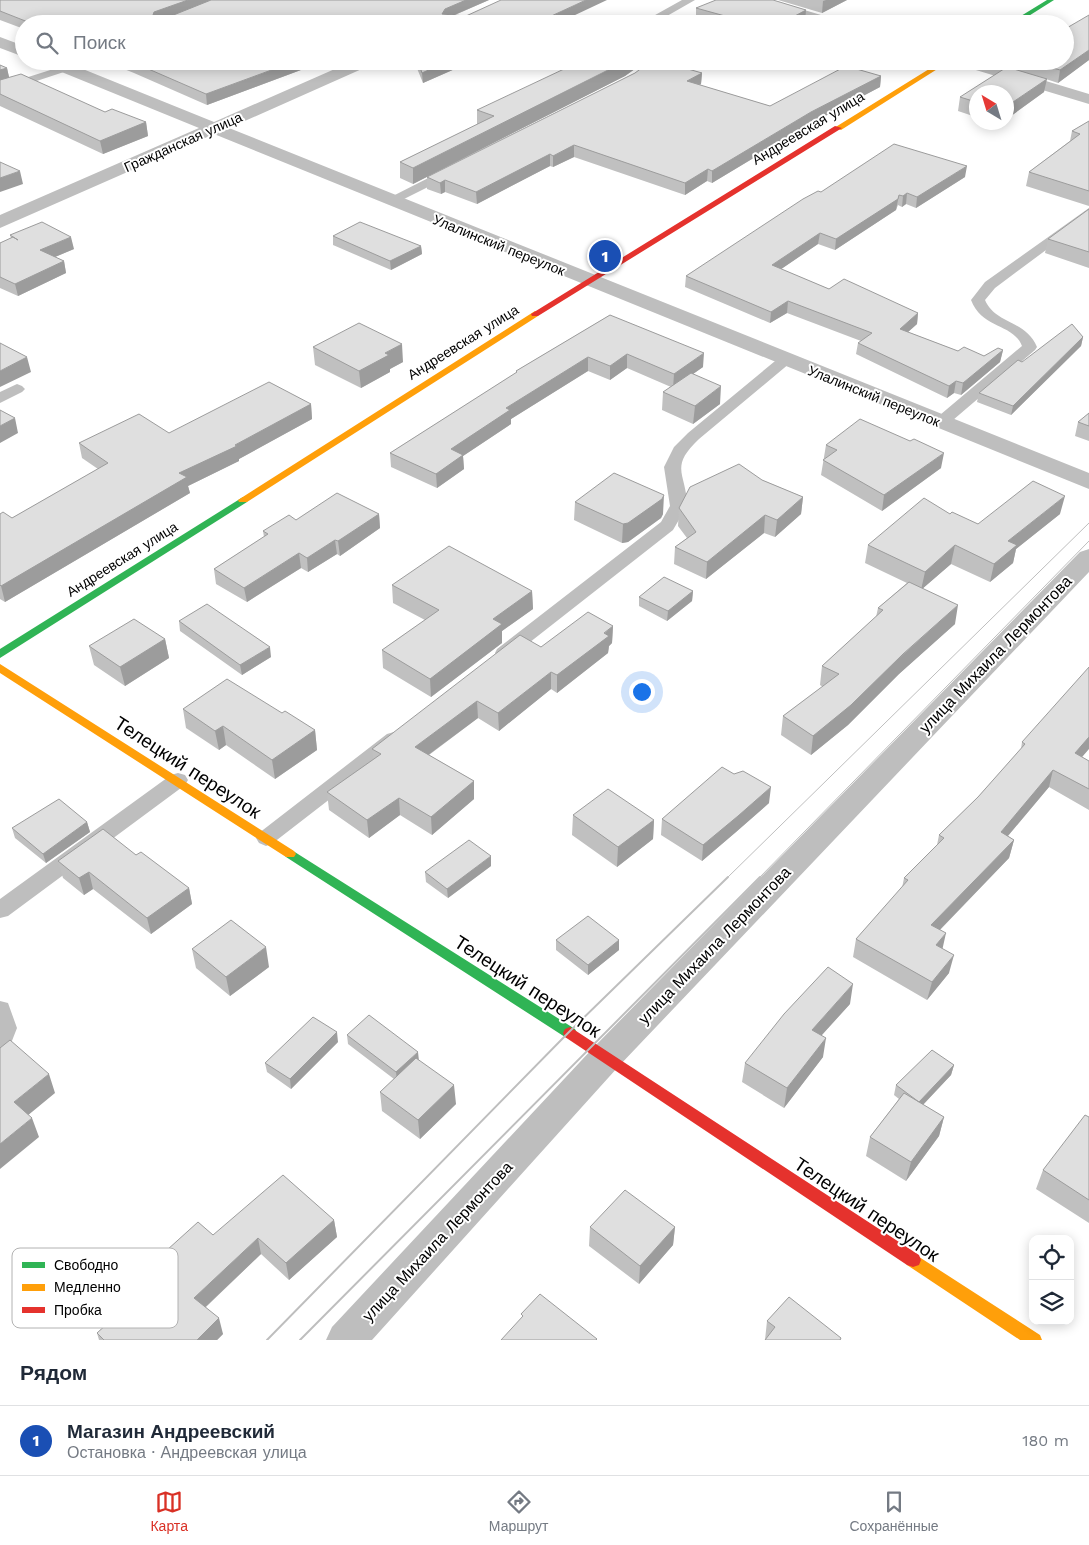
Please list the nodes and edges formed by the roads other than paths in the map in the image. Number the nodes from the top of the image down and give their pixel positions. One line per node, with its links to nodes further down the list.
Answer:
1 (690, 0): 4 (lane)
2 (755, 0): 5 (street)
3 (1051, 0): 6 (street)
4 (661, 15)
5 (805, 15)
6 (1026, 15)
7 (0, 42): 8 (street)
8 (15, 48)
9 (41, 70): 14 (lane)
10 (73, 70): 16 (street, Улалинский переулок)
11 (347, 70): 16 (street, Гражданская улица)
12 (932, 70): 21 (street, Андреевская улица)
13 (992, 70): 15 (street)
14 (0, 90)
15 (1089, 99)
16 (216, 128): 18 (street, Улалинский переулок); 20 (street, Гражданская улица)
17 (462, 165): 18 (lane)
18 (392, 200): 21 (street, Улалинский переулок)
19 (1089, 212): 25 (lane)
20 (0, 222)
21 (587, 281): 22 (street, Улалинский переулок); 28 (street, Андреевская улица)
22 (785, 360): 25 (street, Улалинский переулок); 29 (lane)
23 (17, 389): 24 (lane)
24 (0, 398)
25 (940, 423): 26 (street, Улалинский переулок)
26 (1089, 482)
27 (1089, 557): 37 (street, улица Михаила Лермонтова)
28 (0, 654)
29 (494, 661)
30 (0, 668): 32 (street, Телецкий переулок)
31 (408, 728): 33 (lane)
32 (178, 780): 33 (street, Телецкий переулок); 34 (lane)
33 (266, 838): 37 (street, Телецкий переулок)
34 (0, 910)
35 (0, 1010): 36 (lane)
36 (0, 1044)
37 (606, 1057): 38 (street, улица Михаила Лермонтова); 39 (street, Телецкий переулок)
38 (346, 1340)
39 (1034, 1340)

